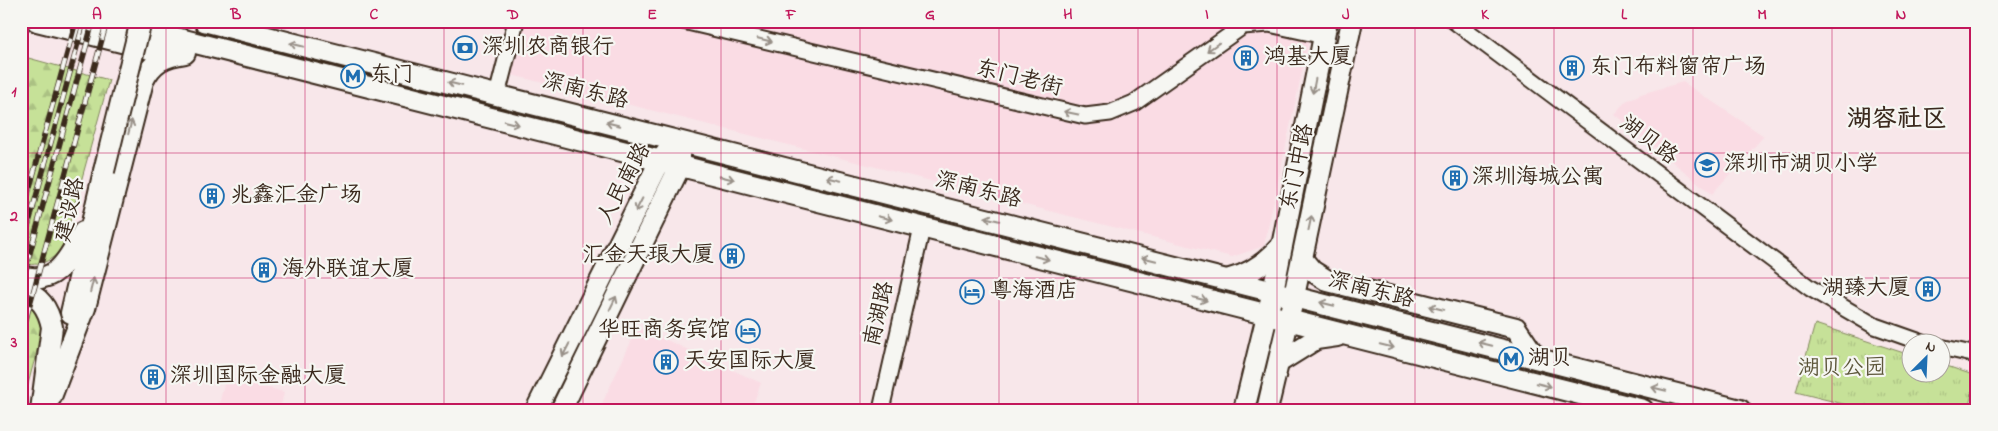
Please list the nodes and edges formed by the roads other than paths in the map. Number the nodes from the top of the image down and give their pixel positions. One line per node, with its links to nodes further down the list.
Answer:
1 (37, 21): 12 (main road)
2 (109, 21): 13 (main road)
3 (141, 21): 18 (main road, 建设路, bridge)
4 (204, 21): 11 (main road, 深南东路)
5 (233, 21): 11 (main road)
6 (516, 21): 14 (street)
7 (683, 21): 10 (street, 东门老街)
8 (1352, 21): 21 (main road, 东门中路, one-way to 8)
9 (1454, 21): 30 (street, 湖贝路)
10 (1325, 29): 20 (main road, 东门中路, one-way to 20)
11 (259, 35): 14 (main road, 深南东路, one-way to 11)
12 (185, 53): 13 (main road); 37 (main road, one-way to 12)
13 (244, 56): 16 (main road, one-way to 16)
14 (497, 95): 15 (main road, 深南东路, one-way to 14)
15 (677, 140): 16 (main road, 人民南路); 17 (main road, 人民南路); 23 (main road, 深南东路, one-way to 15)
16 (660, 161): 17 (main road); 38 (main road, 人民南路, one-way to 38)
17 (680, 166): 19 (main road, one-way to 19); 39 (main road, 人民南路, one-way to 17)
18 (95, 212): 22 (main road); 37 (main road, 建设路)
19 (922, 228): 27 (main road, one-way to 27); 40 (street, 南湖路)
20 (1282, 245): 23 (main road); 25 (main road, 东门中路)
21 (1302, 259): 26 (main road, 东门中路); 35 (main road, one-way to 21)
22 (21, 276)
23 (1230, 279): 25 (main road, 深南东路)
24 (21, 290): 37 (main road)
25 (1273, 290): 26 (main road, 深南东路); 28 (main road, 东门中路)
26 (1294, 296): 29 (main road, 东门中路); 35 (main road, 深南东路, one-way to 26)
27 (1225, 305): 28 (main road); 34 (main road)
28 (1267, 316): 29 (main road); 34 (main road, 东门中路)
29 (1288, 321): 31 (main road); 36 (main road, 东门中路)
30 (1900, 335)
31 (1349, 336): 36 (main road); 43 (main road, one-way to 43)
32 (1950, 349): 33 (street)
33 (1977, 355)
34 (1257, 357): 41 (main road, 东门中路)
35 (1536, 358): 44 (main road, 深南东路, one-way to 35)
36 (1279, 362): 42 (main road, 东门中路)
37 (47, 405)
38 (536, 410)
39 (560, 410)
40 (881, 410)
41 (1244, 410)
42 (1267, 410)
43 (1643, 410)
44 (1740, 410)

